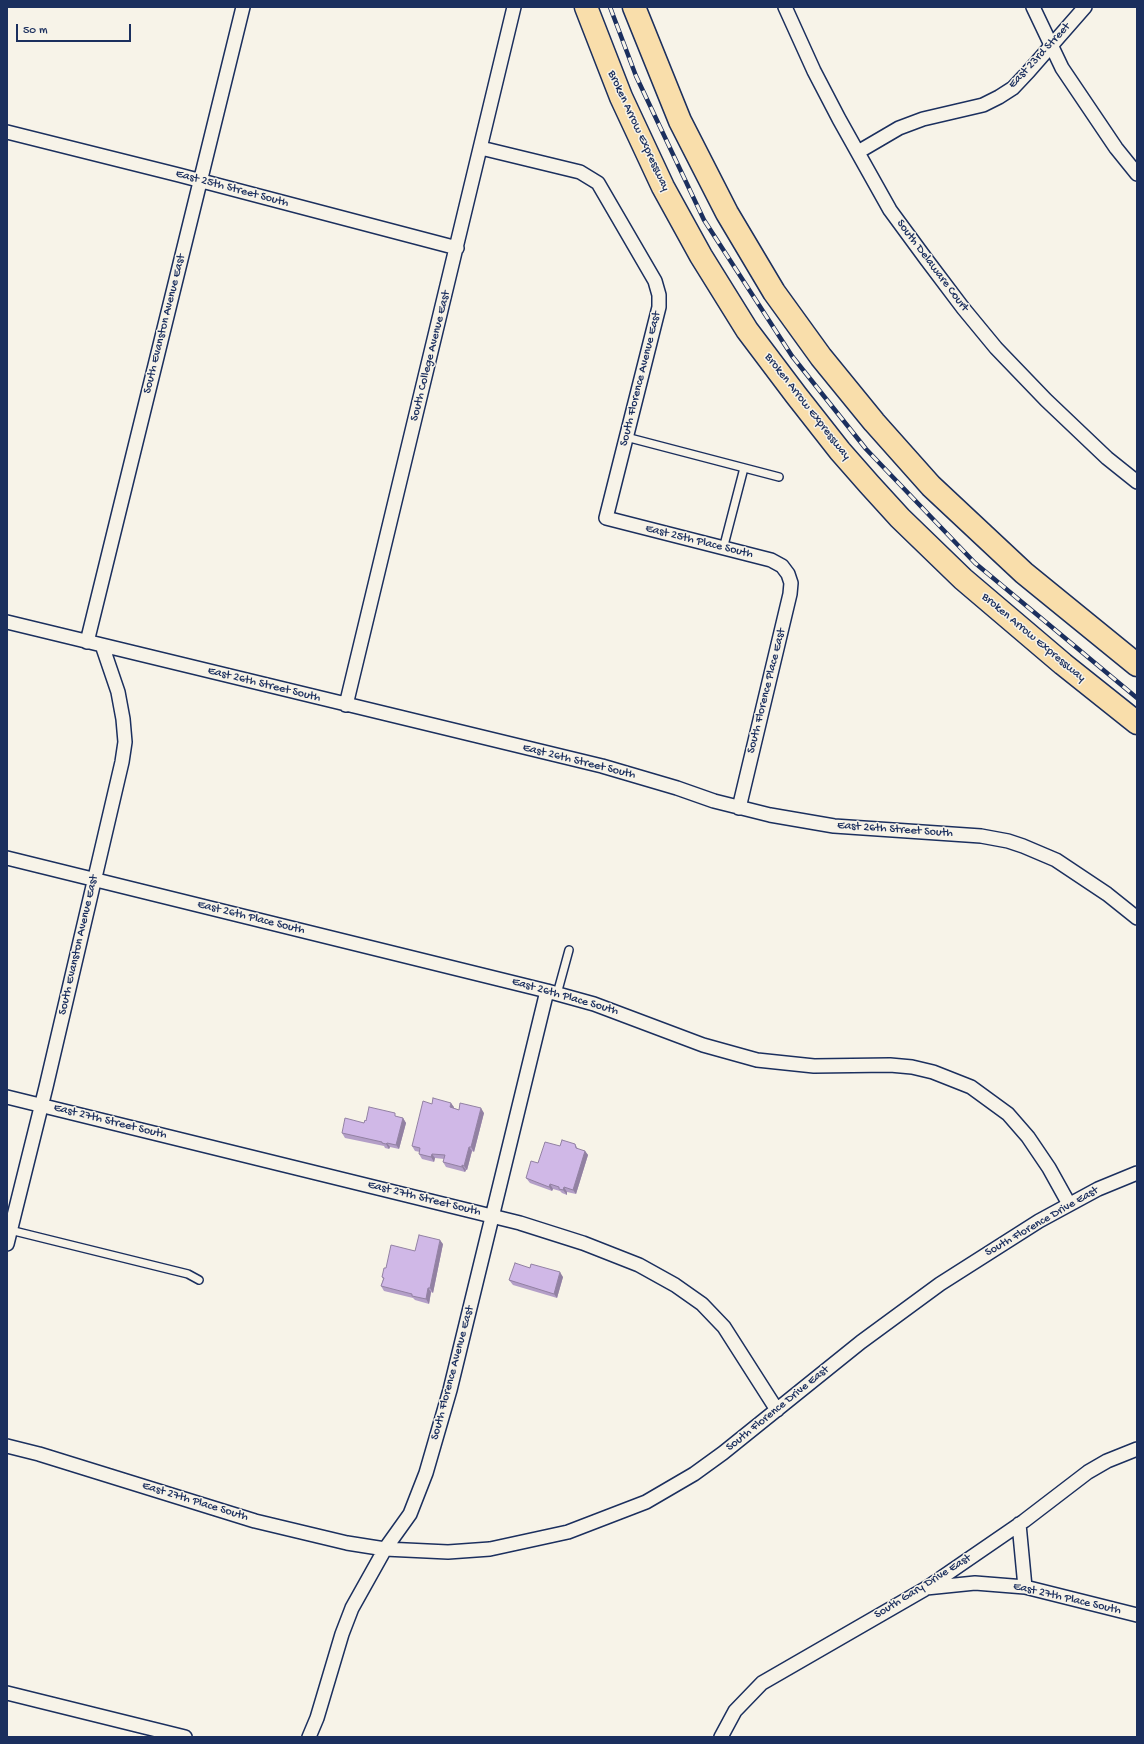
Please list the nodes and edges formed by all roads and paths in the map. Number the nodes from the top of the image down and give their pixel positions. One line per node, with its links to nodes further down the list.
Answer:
1 (243, 7): 13 (street, South Evanston Avenue East)
2 (514, 7): 10 (street, South College Avenue East)
3 (586, 7): 29 (highway, Broken Arrow Expressway)
4 (634, 7): 24 (highway)
5 (785, 7): 11 (street, South Delaware Court)
6 (1033, 7): 8 (street)
7 (1085, 7): 8 (street, East 23rd Street)
8 (1050, 46): 11 (street, East 23rd Street); 12 (street)
9 (7, 132): 13 (street, East 25th Street South)
10 (481, 148): 14 (street, South College Avenue East); 15 (street, South Florence Avenue East)
11 (858, 152): 18 (street, South Delaware Court)
12 (1137, 174)
13 (200, 181): 14 (street, East 25th Street South); 23 (street, South Evanston Avenue East)
14 (457, 248): 28 (street, South College Avenue East)
15 (626, 437): 16 (lane); 19 (street, South Florence Avenue East)
16 (744, 468): 17 (lane); 20 (lane)
17 (778, 477)
18 (1137, 482)
19 (606, 518): 20 (street, East 25th Place South)
20 (723, 549): 21 (street, East 25th Place South)
21 (788, 574): 30 (street, South Florence Place East)
22 (7, 622): 23 (street, East 26th Street South)
23 (88, 642): 25 (street, East 26th Street South)
24 (1109, 642): 26 (highway); 27 (highway)
25 (102, 645): 28 (street, East 26th Street South); 32 (street, South Evanston Avenue East)
26 (1137, 654)
27 (1137, 665)
28 (346, 705): 30 (street, East 26th Street South)
29 (1135, 723)
30 (739, 808): 33 (street, East 26th Street South)
31 (7, 858): 32 (street, East 26th Place South)
32 (94, 880): 35 (street, East 26th Place South); 37 (street, South Evanston Avenue East)
33 (1137, 918)
34 (569, 950): 35 (lane)
35 (552, 992): 39 (street, East 26th Place South); 40 (street, South Florence Avenue East)
36 (7, 1097): 37 (street, East 27th Street South)
37 (42, 1106): 40 (street, East 27th Street South); 41 (street, South Evanston Avenue East)
38 (1137, 1173): 39 (street, South Florence Drive East)
39 (1069, 1204): 44 (street, South Florence Drive East)
40 (492, 1216): 44 (street, East 27th Street South); 48 (street, South Florence Avenue East)
41 (10, 1230): 42 (street, South Evanston Avenue East); 43 (lane)
42 (7, 1244)
43 (199, 1280)
44 (777, 1410): 48 (street, South Florence Drive East)
45 (7, 1446): 48 (street, East 27th Place South)
46 (1137, 1449): 47 (street, South Gary Drive East)
47 (1019, 1524): 49 (street); 50 (street, South Gary Drive East)
48 (385, 1549): 54 (street, South Florence Avenue East)
49 (1025, 1587): 50 (street, East 27th Place South); 51 (street, East 27th Place South)
50 (925, 1589): 55 (street, South Gary Drive East)
51 (1137, 1615)
52 (7, 1693): 53 (street)
53 (185, 1737)
54 (308, 1737)
55 (721, 1737)

